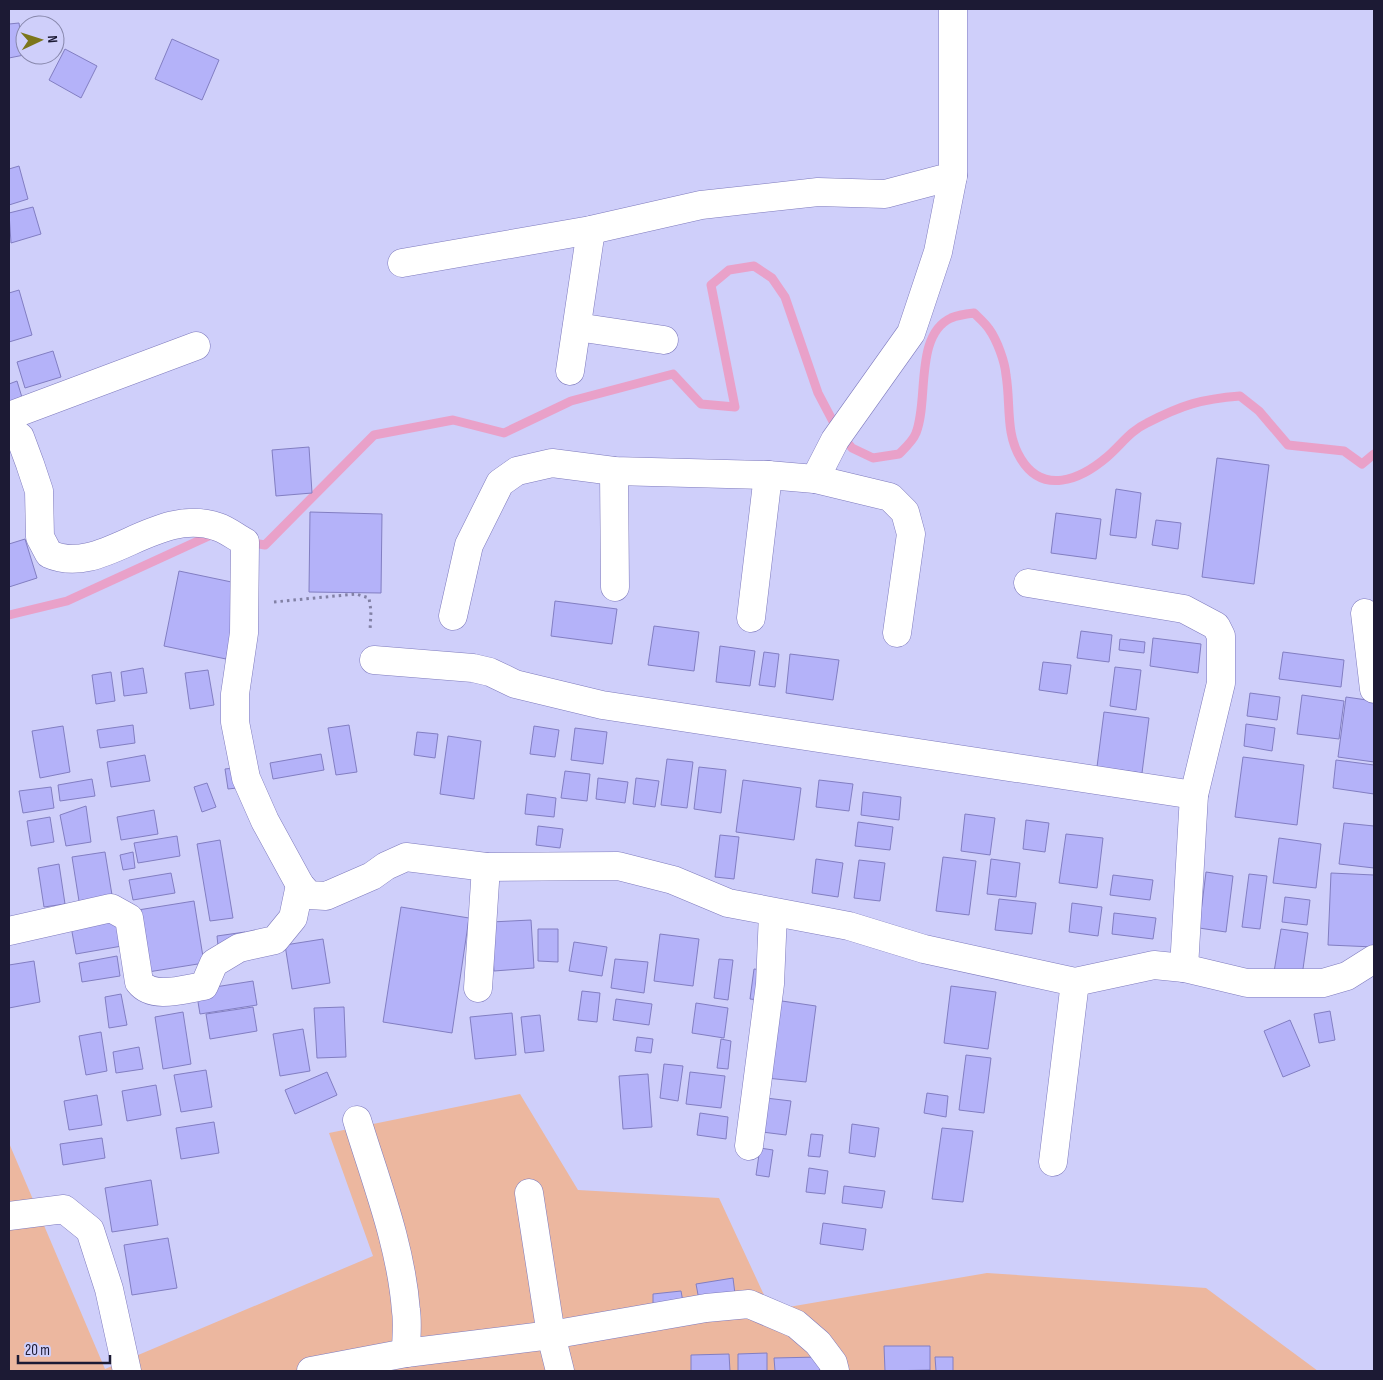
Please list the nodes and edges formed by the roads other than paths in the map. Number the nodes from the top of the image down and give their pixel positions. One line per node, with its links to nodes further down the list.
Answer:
1 (953, 9): 2 (street)
2 (953, 176): 3 (street); 13 (street)
3 (591, 230): 4 (street); 5 (street)
4 (402, 263)
5 (577, 327): 6 (street); 8 (street)
6 (664, 340)
7 (196, 346): 9 (street)
8 (570, 371)
9 (9, 416)
10 (9, 428): 24 (street)
11 (614, 471): 12 (street); 15 (street); 17 (street)
12 (768, 475): 13 (street); 18 (street)
13 (815, 479): 19 (street)
14 (1028, 583): 22 (street)
15 (615, 587)
16 (1365, 612): 21 (street)
17 (453, 616)
18 (751, 618)
19 (897, 633)
20 (374, 660): 22 (street)
21 (1374, 689)
22 (1194, 795): 28 (street)
23 (486, 867): 24 (street); 25 (street); 30 (street)
24 (300, 885): 26 (street)
25 (773, 913): 29 (street); 32 (street)
26 (9, 931)
27 (1374, 959): 28 (street)
28 (1184, 968): 29 (street)
29 (1075, 982): 33 (street)
30 (478, 988)
31 (357, 1120): 37 (street)
32 (749, 1146)
33 (1053, 1162)
34 (529, 1193): 36 (street)
35 (9, 1216): 38 (street)
36 (552, 1335): 37 (street); 40 (street); 41 (street)
37 (406, 1353): 39 (street)
38 (127, 1371)
39 (311, 1371)
40 (560, 1371)
41 (835, 1371)

